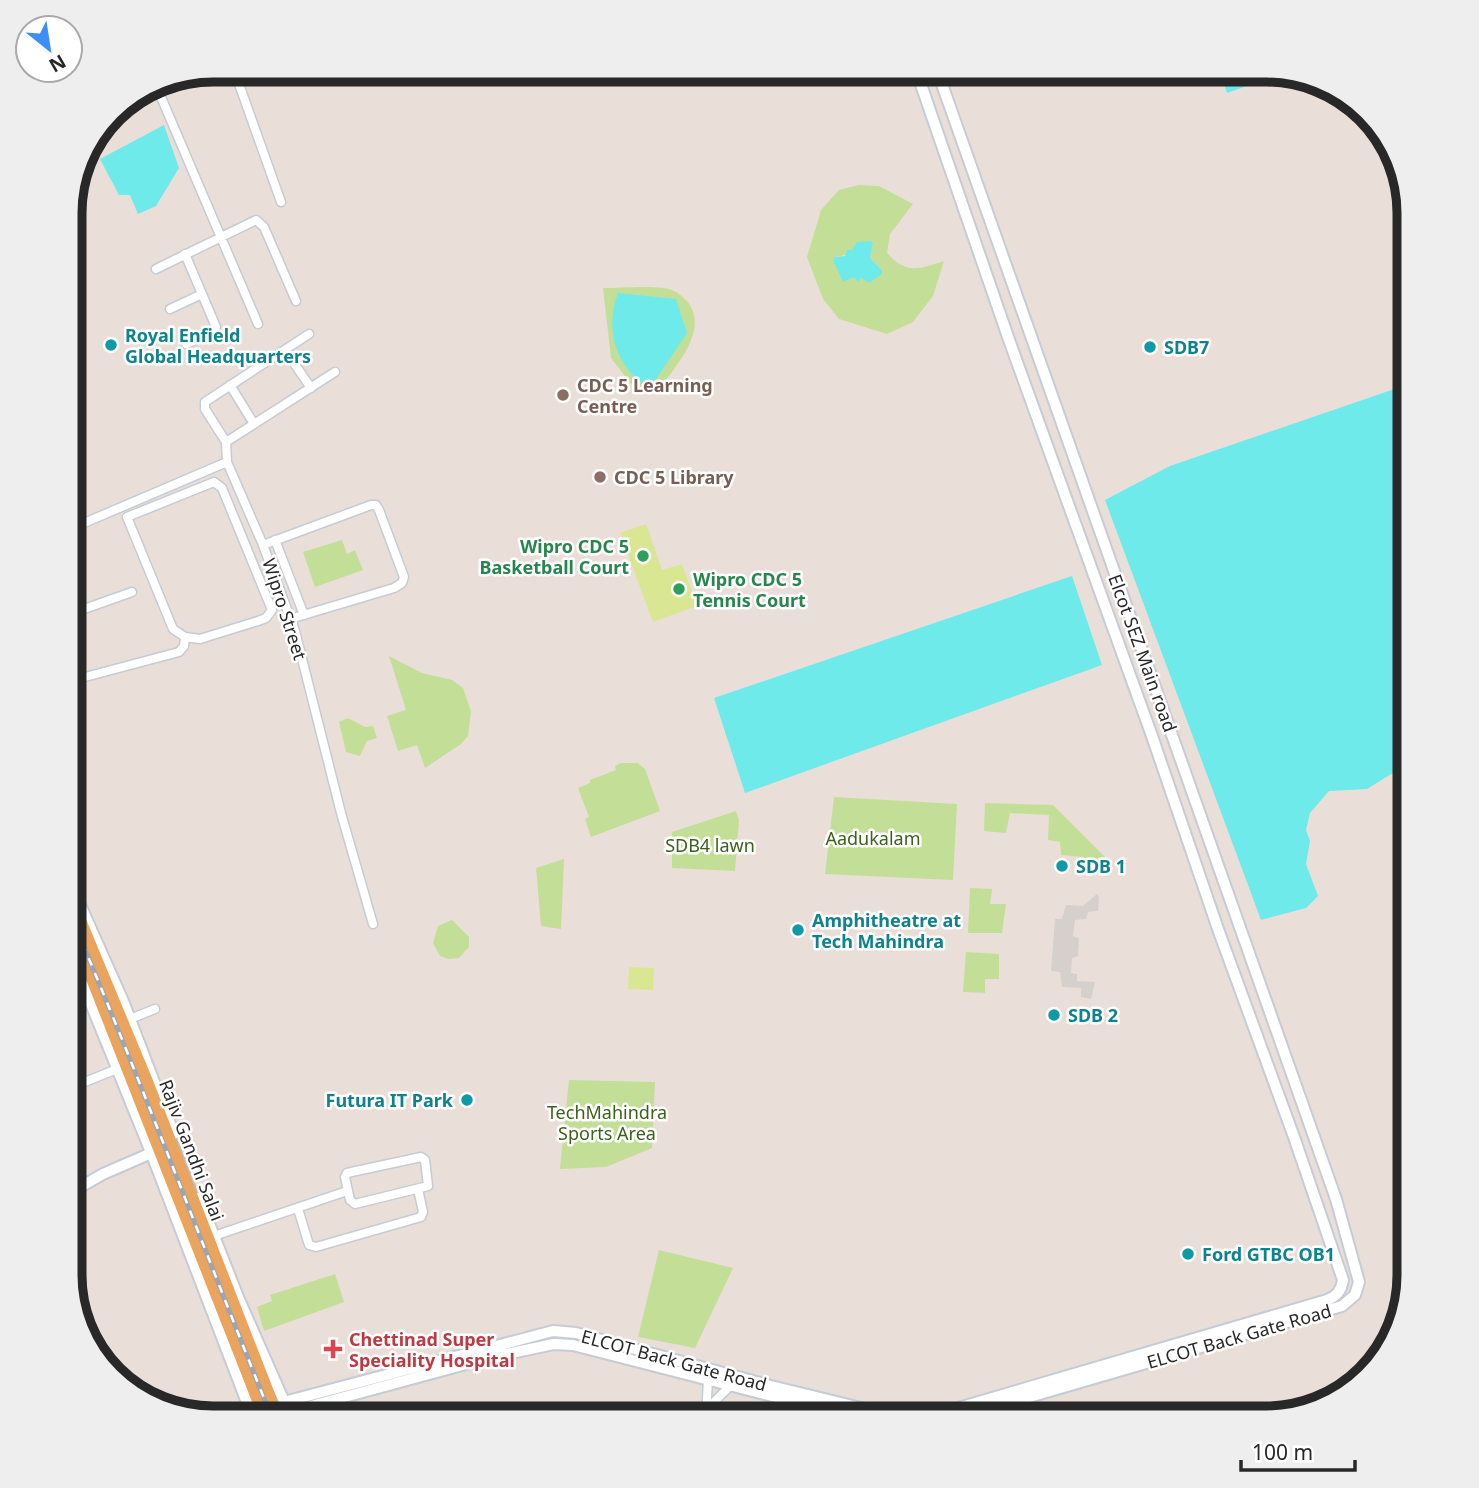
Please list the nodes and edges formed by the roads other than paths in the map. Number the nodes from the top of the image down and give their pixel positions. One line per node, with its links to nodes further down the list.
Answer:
1 (239, 82): 5 (street)
2 (920, 83): 25 (street, Elcot SEZ Main road)
3 (941, 83): 23 (street, Elcot SEZ Main road)
4 (160, 94): 6 (street)
5 (281, 202)
6 (220, 238): 7 (street); 10 (street); 12 (street)
7 (185, 254): 8 (street); 9 (street)
8 (156, 269)
9 (202, 294): 11 (street); 14 (street)
10 (296, 301)
11 (170, 309)
12 (258, 324)
13 (309, 334): 15 (street)
14 (186, 344)
15 (285, 350): 17 (street); 18 (street)
16 (335, 372): 18 (street)
17 (230, 385): 19 (street); 20 (street)
18 (311, 388): 19 (street)
19 (254, 424): 20 (street)
20 (226, 442): 21 (street)
21 (227, 462): 22 (street); 28 (street, Wipro Street)
22 (122, 507): 24 (street); 26 (street)
23 (1093, 516): 25 (street); 51 (street, Elcot SEZ Main road)
24 (127, 517): 33 (street); 33 (street)
25 (1075, 523): 52 (street, Elcot SEZ Main road)
26 (83, 524)
27 (275, 540): 28 (street); 31 (street); 31 (street)
28 (263, 545): 32 (street, Wipro Street)
29 (132, 592): 30 (street)
30 (83, 610)
31 (304, 615): 32 (street)
32 (290, 619): 37 (street, Wipro Street)
33 (185, 637): 34 (street)
34 (83, 678)
35 (82, 912): 41 (street)
36 (82, 923): 41 (main road, Rajiv Gandhi Salai)
37 (373, 924)
38 (82, 961): 42 (main road, Rajiv Gandhi Salai)
39 (82, 983): 43 (street)
40 (155, 1009): 41 (street)
41 (127, 1021): 42 (main road); 50 (street); 57 (main road, Rajiv Gandhi Salai)
42 (110, 1027): 45 (main road, Rajiv Gandhi Salai)
43 (117, 1069): 44 (street); 45 (street)
44 (82, 1083)
45 (155, 1151): 46 (street); 56 (main road, Rajiv Gandhi Salai)
46 (82, 1186)
47 (418, 1189): 48 (street); 48 (street); 49 (street)
48 (348, 1194): 49 (street); 50 (street)
49 (299, 1212): 50 (street)
50 (215, 1238): 58 (street)
51 (1351, 1255): 52 (street); 65 (street, ELCOT Back Gate Road)
52 (1336, 1260): 64 (street, ELCOT Back Gate Road)
53 (637, 1355): 54 (street, ELCOT Back Gate Road); 59 (street, ELCOT Back Gate Road); 63 (street, ELCOT Back Gate Road)
54 (708, 1379): 55 (street, ELCOT Back Gate Road); 60 (street)
55 (732, 1384): 61 (street); 62 (street, ELCOT Back Gate Road)
56 (249, 1406)
57 (283, 1406)
58 (283, 1406)
59 (308, 1406)
60 (706, 1406)
61 (712, 1406)
62 (814, 1406)
63 (852, 1406)
64 (976, 1406)
65 (998, 1406)

